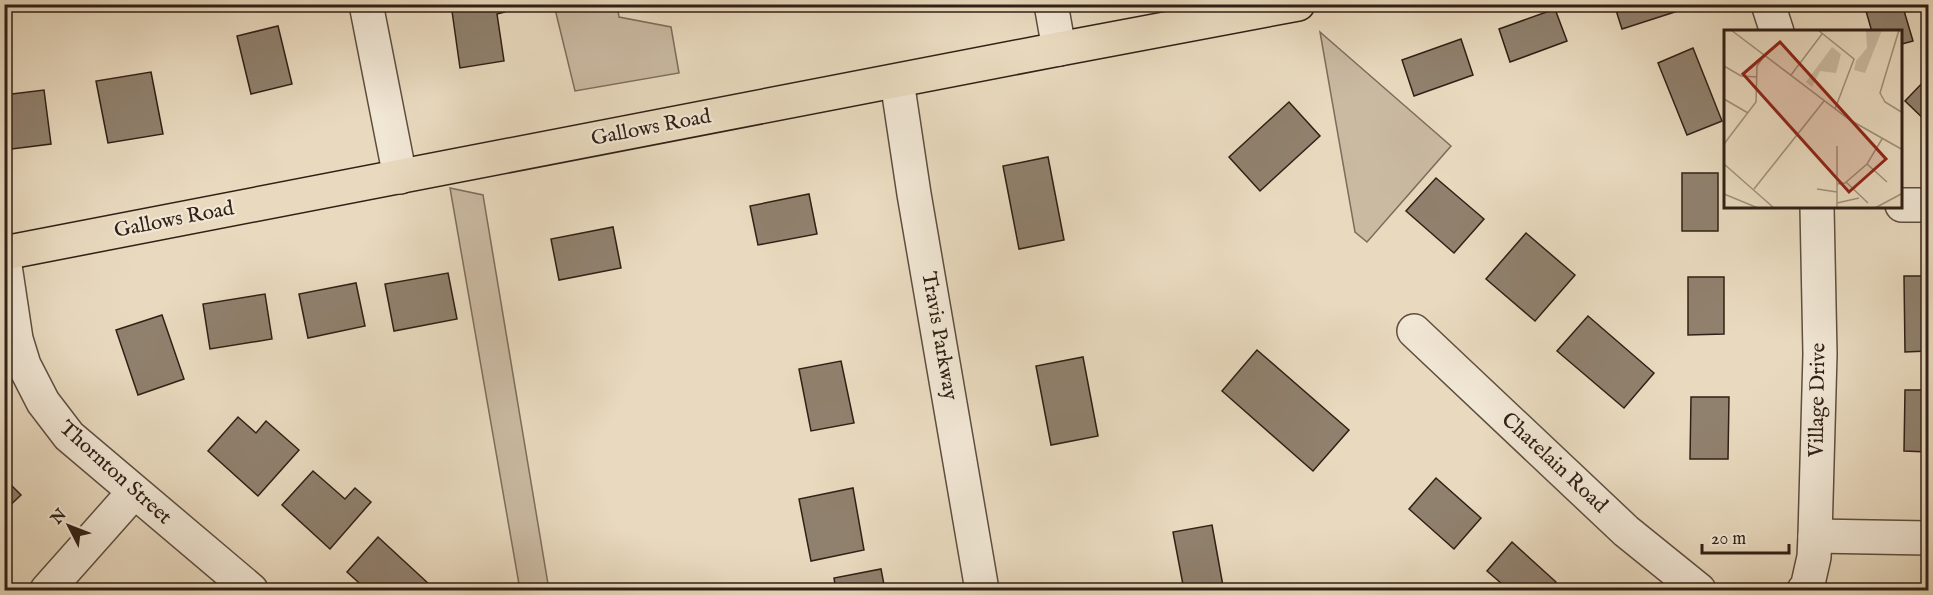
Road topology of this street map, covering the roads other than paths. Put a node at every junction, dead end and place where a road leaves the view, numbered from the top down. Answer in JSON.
{"nodes":[{"id":1,"x":366,"y":4,"type":"edge"},
{"id":2,"x":1051,"y":4,"type":"edge"},
{"id":3,"x":1298,"y":4,"type":"edge"},
{"id":4,"x":1768,"y":4,"type":"edge"},
{"id":5,"x":1776,"y":30,"type":"edge"},
{"id":6,"x":1059,"y":49,"type":"junction"},
{"id":7,"x":897,"y":81,"type":"junction"},
{"id":8,"x":400,"y":177,"type":"junction"},
{"id":9,"x":1903,"y":205,"type":"edge"},
{"id":10,"x":1929,"y":205,"type":"edge"},
{"id":11,"x":1817,"y":208,"type":"edge"},
{"id":12,"x":4,"y":253,"type":"edge"},
{"id":13,"x":4,"y":259,"type":"edge"},
{"id":14,"x":1414,"y":331,"type":"dead end"},
{"id":15,"x":134,"y":492,"type":"junction"},
{"id":16,"x":1815,"y":536,"type":"junction"},
{"id":17,"x":1929,"y":538,"type":"edge"},
{"id":18,"x":47,"y":591,"type":"edge"},
{"id":19,"x":251,"y":591,"type":"edge"},
{"id":20,"x":982,"y":591,"type":"edge"},
{"id":21,"x":1699,"y":591,"type":"edge"},
{"id":22,"x":1804,"y":591,"type":"edge"}],
"edges":[{"from":1,"to":8,"type":"street"},
{"from":2,"to":6,"type":"street"},
{"from":3,"to":6,"type":"main road","name":"Gallows Road"},
{"from":4,"to":5,"type":"street"},
{"from":6,"to":7,"type":"main road","name":"Gallows Road"},
{"from":7,"to":8,"type":"main road","name":"Gallows Road"},
{"from":7,"to":20,"type":"street","name":"Travis Parkway"},
{"from":8,"to":12,"type":"main road","name":"Gallows Road"},
{"from":9,"to":10,"type":"street"},
{"from":11,"to":16,"type":"street","name":"Village Drive"},
{"from":13,"to":15,"type":"street","name":"Thornton Street"},
{"from":14,"to":21,"type":"street","name":"Chatelain Road"},
{"from":15,"to":18,"type":"street"},
{"from":15,"to":19,"type":"street","name":"Thornton Street"},
{"from":16,"to":17,"type":"street"},
{"from":16,"to":22,"type":"street","name":"Village Drive"}]}
